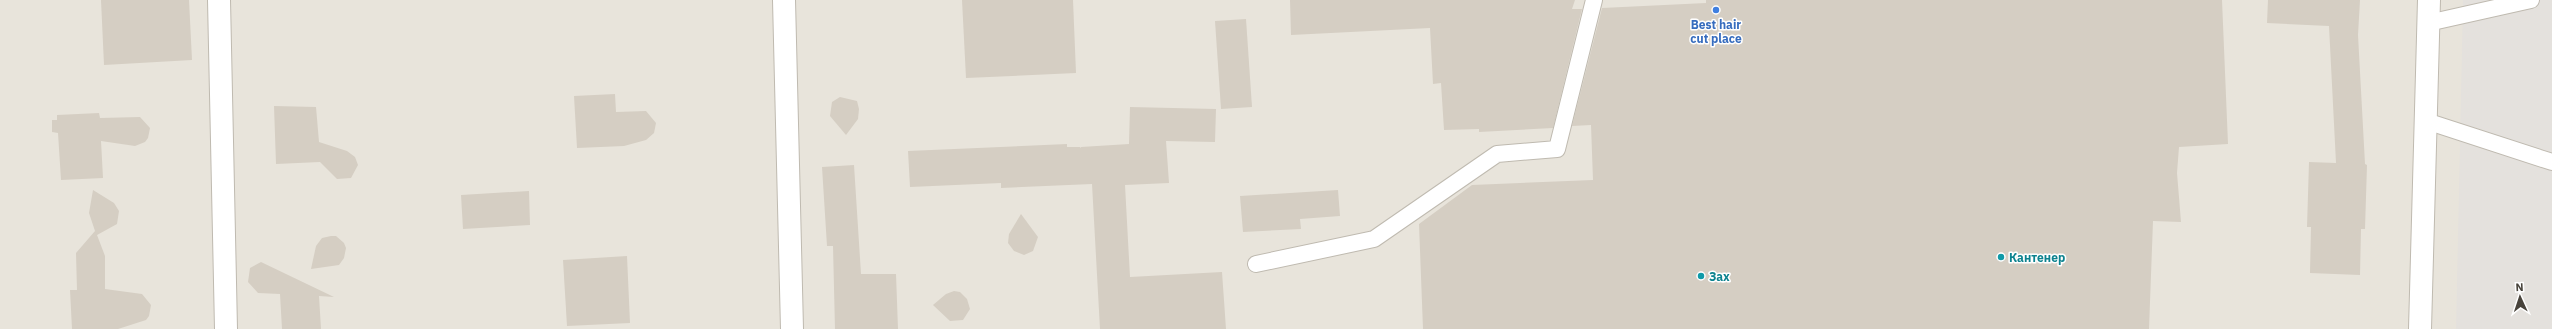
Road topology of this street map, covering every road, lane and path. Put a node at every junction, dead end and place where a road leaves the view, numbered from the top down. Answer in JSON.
{"nodes":[{"id":1,"x":219,"y":0,"type":"edge"},
{"id":2,"x":784,"y":0,"type":"edge"},
{"id":3,"x":1594,"y":0,"type":"edge"},
{"id":4,"x":2429,"y":0,"type":"edge"},
{"id":5,"x":2531,"y":0,"type":"edge"},
{"id":6,"x":2428,"y":23,"type":"junction"},
{"id":7,"x":2426,"y":121,"type":"junction"},
{"id":8,"x":2552,"y":162,"type":"edge"},
{"id":9,"x":1256,"y":264,"type":"dead end"},
{"id":10,"x":226,"y":329,"type":"edge"},
{"id":11,"x":792,"y":329,"type":"edge"},
{"id":12,"x":2420,"y":329,"type":"edge"}],
"edges":[{"from":1,"to":10,"type":"street"},
{"from":2,"to":11,"type":"street"},
{"from":3,"to":9,"type":"lane"},
{"from":4,"to":6,"type":"street"},
{"from":5,"to":6,"type":"lane"},
{"from":6,"to":7,"type":"street"},
{"from":7,"to":8,"type":"lane"},
{"from":7,"to":12,"type":"street"}]}
